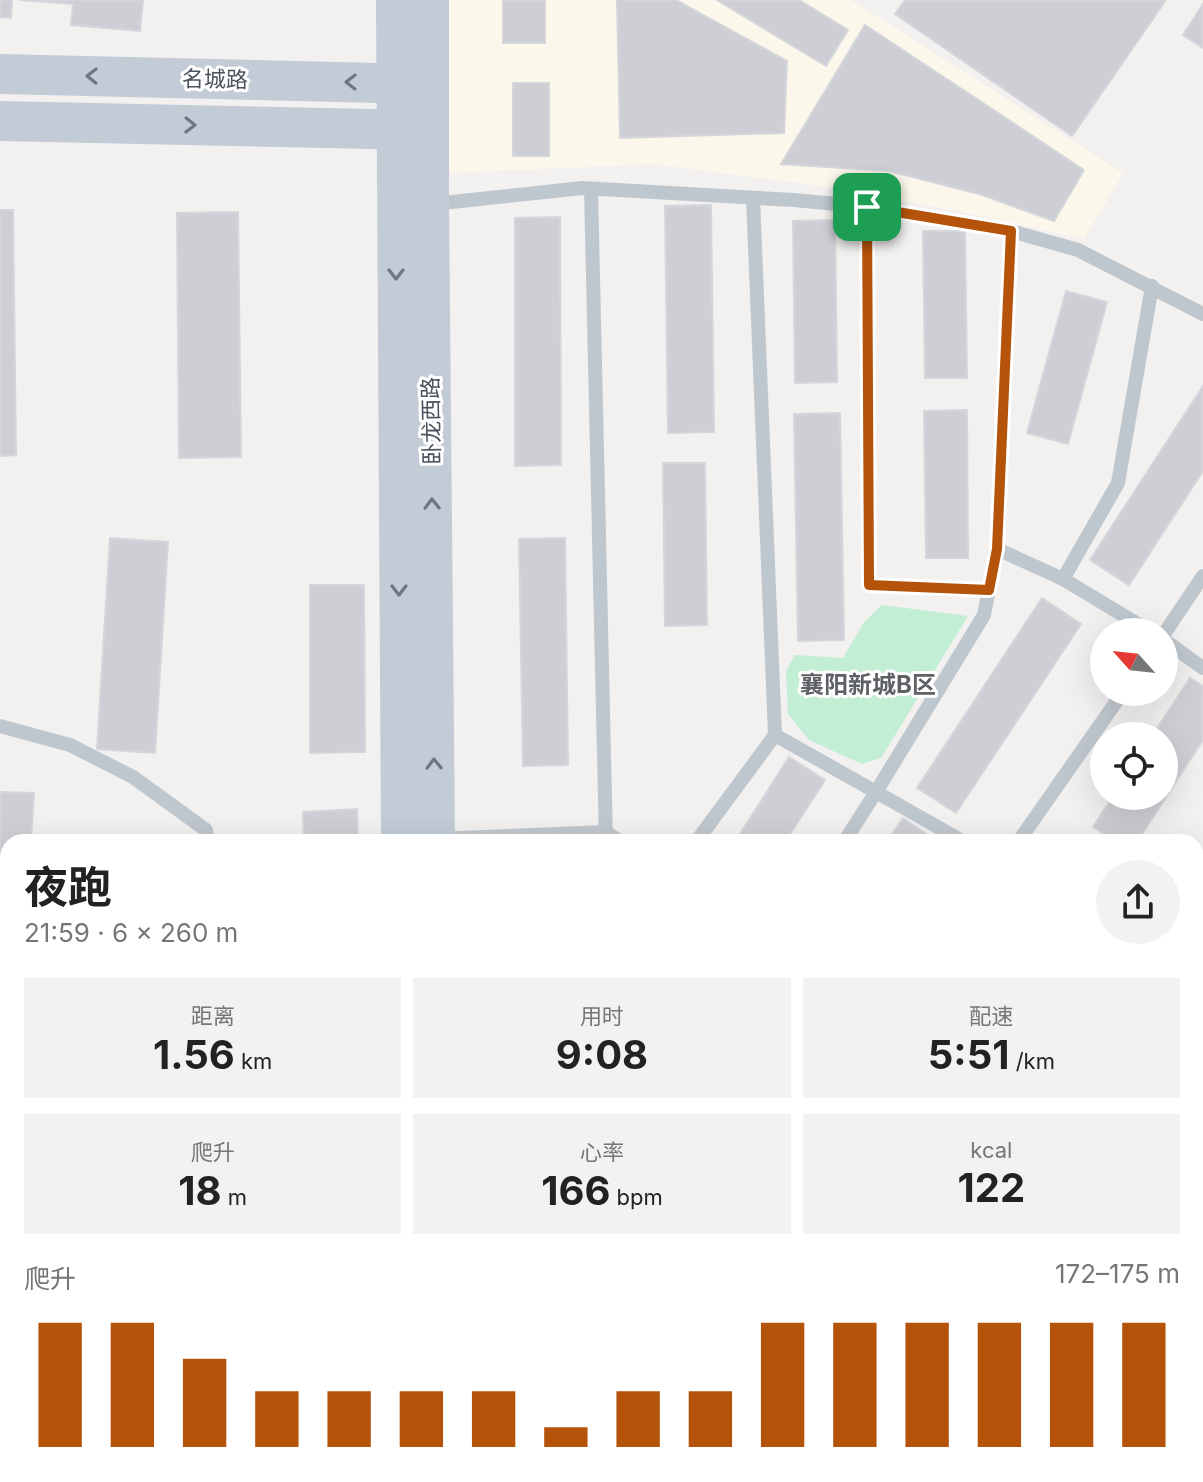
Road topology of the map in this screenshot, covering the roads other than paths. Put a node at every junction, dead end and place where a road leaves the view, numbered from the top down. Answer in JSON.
{"nodes":[{"id":1,"x":396,"y":0,"type":"edge"},
{"id":2,"x":429,"y":0,"type":"edge"},
{"id":3,"x":0,"y":74,"type":"edge"},
{"id":4,"x":413,"y":84,"type":"junction"},
{"id":5,"x":0,"y":121,"type":"edge"},
{"id":6,"x":412,"y":130,"type":"junction"},
{"id":7,"x":591,"y":189,"type":"junction"},
{"id":8,"x":753,"y":198,"type":"junction"},
{"id":9,"x":412,"y":206,"type":"junction"},
{"id":10,"x":867,"y":207,"type":"junction"},
{"id":11,"x":1011,"y":231,"type":"junction"},
{"id":12,"x":1152,"y":286,"type":"junction"},
{"id":13,"x":1203,"y":314,"type":"edge"},
{"id":14,"x":997,"y":549,"type":"junction"},
{"id":15,"x":1203,"y":576,"type":"edge"},
{"id":16,"x":1063,"y":579,"type":"junction"},
{"id":17,"x":989,"y":590,"type":"junction"},
{"id":18,"x":1128,"y":618,"type":"edge"},
{"id":19,"x":1176,"y":618,"type":"edge"},
{"id":20,"x":1178,"y":648,"type":"edge"},
{"id":21,"x":1203,"y":668,"type":"edge"},
{"id":22,"x":1113,"y":706,"type":"edge"},
{"id":23,"x":0,"y":726,"type":"edge"},
{"id":24,"x":775,"y":735,"type":"junction"},
{"id":25,"x":876,"y":792,"type":"junction"},
{"id":26,"x":207,"y":834,"type":"edge"},
{"id":27,"x":418,"y":834,"type":"edge"},
{"id":28,"x":606,"y":834,"type":"edge"},
{"id":29,"x":702,"y":834,"type":"edge"},
{"id":30,"x":849,"y":834,"type":"edge"},
{"id":31,"x":950,"y":834,"type":"edge"},
{"id":32,"x":1024,"y":834,"type":"edge"}],
"edges":[{"from":1,"to":4,"type":"main road","name":"卧龙西路"},
{"from":2,"to":4,"type":"main road","name":"卧龙西路"},
{"from":4,"to":3,"type":"main road","name":"名城路","one_way":true},
{"from":4,"to":6,"type":"main road","name":"卧龙西路"},
{"from":5,"to":6,"type":"main road","one_way":true},
{"from":6,"to":9,"type":"main road","name":"卧龙西路"},
{"from":7,"to":8,"type":"lane"},
{"from":7,"to":9,"type":"lane"},
{"from":7,"to":28,"type":"lane"},
{"from":8,"to":10,"type":"lane"},
{"from":8,"to":24,"type":"lane"},
{"from":9,"to":27,"type":"main road","name":"卧龙西路"},
{"from":10,"to":11,"type":"lane"},
{"from":10,"to":17,"type":"lane"},
{"from":11,"to":12,"type":"lane"},
{"from":11,"to":14,"type":"lane"},
{"from":12,"to":13,"type":"lane"},
{"from":12,"to":16,"type":"lane"},
{"from":14,"to":16,"type":"lane"},
{"from":14,"to":17,"type":"lane"},
{"from":15,"to":19,"type":"lane"},
{"from":16,"to":18,"type":"lane"},
{"from":17,"to":25,"type":"lane"},
{"from":20,"to":21,"type":"lane"},
{"from":22,"to":32,"type":"lane"},
{"from":23,"to":26,"type":"lane"},
{"from":24,"to":25,"type":"lane"},
{"from":24,"to":29,"type":"lane"},
{"from":25,"to":30,"type":"lane"},
{"from":25,"to":31,"type":"lane"}]}
